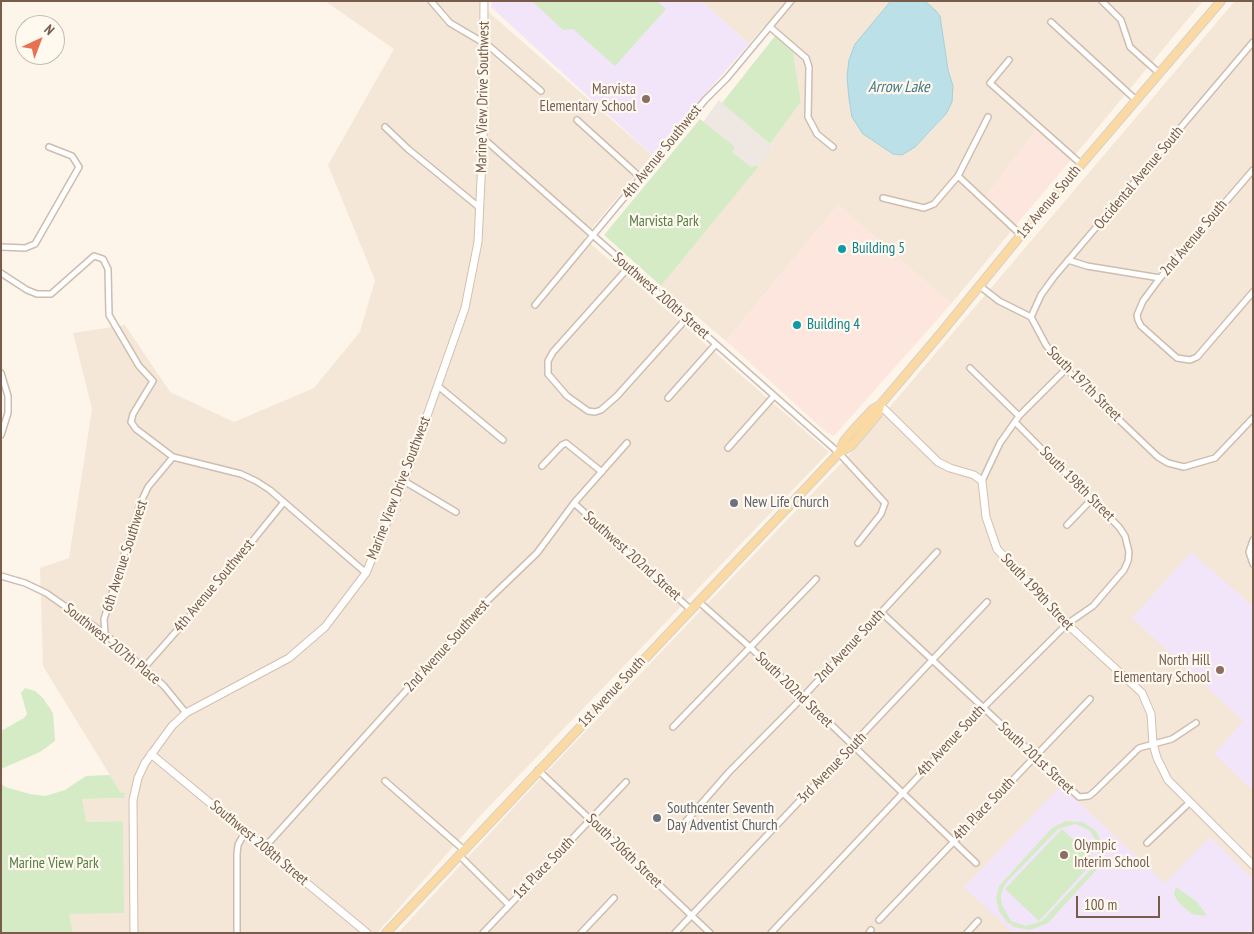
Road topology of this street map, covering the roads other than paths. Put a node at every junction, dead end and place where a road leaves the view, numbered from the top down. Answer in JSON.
{"nodes":[{"id":1,"x":432,"y":1,"type":"edge"},
{"id":2,"x":484,"y":1,"type":"edge"},
{"id":3,"x":791,"y":1,"type":"edge"},
{"id":4,"x":1102,"y":1,"type":"edge"},
{"id":5,"x":1221,"y":1,"type":"edge"},
{"id":6,"x":1051,"y":22,"type":"dead end"},
{"id":7,"x":770,"y":27,"type":"junction"},
{"id":8,"x":482,"y":42,"type":"junction"},
{"id":9,"x":1253,"y":42,"type":"edge"},
{"id":10,"x":1009,"y":60,"type":"dead end"},
{"id":11,"x":1159,"y":74,"type":"junction"},
{"id":12,"x":542,"y":90,"type":"dead end"},
{"id":13,"x":1136,"y":100,"type":"junction"},
{"id":14,"x":988,"y":117,"type":"dead end"},
{"id":15,"x":577,"y":120,"type":"dead end"},
{"id":16,"x":385,"y":127,"type":"dead end"},
{"id":17,"x":483,"y":138,"type":"junction"},
{"id":18,"x":48,"y":147,"type":"dead end"},
{"id":19,"x":833,"y":147,"type":"dead end"},
{"id":20,"x":1081,"y":164,"type":"junction"},
{"id":21,"x":1253,"y":170,"type":"edge"},
{"id":22,"x":958,"y":176,"type":"junction"},
{"id":23,"x":641,"y":178,"type":"junction"},
{"id":24,"x":883,"y":198,"type":"dead end"},
{"id":25,"x":481,"y":208,"type":"junction"},
{"id":26,"x":1021,"y":235,"type":"junction"},
{"id":27,"x":593,"y":236,"type":"junction"},
{"id":28,"x":1,"y":247,"type":"edge"},
{"id":29,"x":1068,"y":260,"type":"junction"},
{"id":30,"x":628,"y":268,"type":"junction"},
{"id":31,"x":1,"y":273,"type":"edge"},
{"id":32,"x":1160,"y":278,"type":"junction"},
{"id":33,"x":981,"y":287,"type":"junction"},
{"id":34,"x":1253,"y":292,"type":"edge"},
{"id":35,"x":535,"y":305,"type":"dead end"},
{"id":36,"x":1030,"y":317,"type":"junction"},
{"id":37,"x":686,"y":319,"type":"junction"},
{"id":38,"x":716,"y":344,"type":"junction"},
{"id":39,"x":970,"y":368,"type":"dead end"},
{"id":40,"x":1066,"y":369,"type":"junction"},
{"id":41,"x":1,"y":373,"type":"edge"},
{"id":42,"x":438,"y":386,"type":"junction"},
{"id":43,"x":774,"y":396,"type":"junction"},
{"id":44,"x":668,"y":398,"type":"dead end"},
{"id":45,"x":880,"y":405,"type":"junction"},
{"id":46,"x":1019,"y":416,"type":"junction"},
{"id":47,"x":1253,"y":418,"type":"edge"},
{"id":48,"x":1015,"y":422,"type":"junction"},
{"id":49,"x":1,"y":435,"type":"edge"},
{"id":50,"x":503,"y":440,"type":"dead end"},
{"id":51,"x":627,"y":443,"type":"dead end"},
{"id":52,"x":728,"y":448,"type":"dead end"},
{"id":53,"x":839,"y":453,"type":"junction"},
{"id":54,"x":173,"y":458,"type":"junction"},
{"id":55,"x":542,"y":466,"type":"dead end"},
{"id":56,"x":602,"y":472,"type":"junction"},
{"id":57,"x":404,"y":481,"type":"junction"},
{"id":58,"x":982,"y":482,"type":"junction"},
{"id":59,"x":1093,"y":498,"type":"junction"},
{"id":60,"x":284,"y":502,"type":"junction"},
{"id":61,"x":574,"y":503,"type":"junction"},
{"id":62,"x":456,"y":512,"type":"dead end"},
{"id":63,"x":1067,"y":525,"type":"dead end"},
{"id":64,"x":1253,"y":540,"type":"edge"},
{"id":65,"x":858,"y":543,"type":"dead end"},
{"id":66,"x":937,"y":552,"type":"dead end"},
{"id":67,"x":1129,"y":552,"type":"joint"},
{"id":68,"x":1253,"y":564,"type":"edge"},
{"id":69,"x":366,"y":573,"type":"junction"},
{"id":70,"x":1,"y":576,"type":"edge"},
{"id":71,"x":816,"y":579,"type":"dead end"},
{"id":72,"x":698,"y":602,"type":"junction"},
{"id":73,"x":987,"y":602,"type":"dead end"},
{"id":74,"x":690,"y":609,"type":"junction"},
{"id":75,"x":882,"y":612,"type":"junction"},
{"id":76,"x":1067,"y":624,"type":"junction"},
{"id":77,"x":105,"y":634,"type":"junction"},
{"id":78,"x":750,"y":648,"type":"junction"},
{"id":79,"x":933,"y":661,"type":"junction"},
{"id":80,"x":144,"y":668,"type":"junction"},
{"id":81,"x":802,"y":698,"type":"junction"},
{"id":82,"x":1090,"y":699,"type":"dead end"},
{"id":83,"x":983,"y":708,"type":"junction"},
{"id":84,"x":186,"y":712,"type":"junction"},
{"id":85,"x":1196,"y":724,"type":"dead end"},
{"id":86,"x":673,"y":727,"type":"dead end"},
{"id":87,"x":1153,"y":744,"type":"junction"},
{"id":88,"x":853,"y":746,"type":"junction"},
{"id":89,"x":151,"y":754,"type":"junction"},
{"id":90,"x":1035,"y":756,"type":"junction"},
{"id":91,"x":538,"y":770,"type":"junction"},
{"id":92,"x":385,"y":781,"type":"dead end"},
{"id":93,"x":626,"y":782,"type":"dead end"},
{"id":94,"x":903,"y":793,"type":"junction"},
{"id":95,"x":1189,"y":803,"type":"junction"},
{"id":96,"x":590,"y":819,"type":"junction"},
{"id":97,"x":681,"y":827,"type":"dead end"},
{"id":98,"x":245,"y":832,"type":"junction"},
{"id":99,"x":954,"y":841,"type":"junction"},
{"id":100,"x":1147,"y":844,"type":"dead end"},
{"id":101,"x":265,"y":848,"type":"junction"},
{"id":102,"x":461,"y":853,"type":"junction"},
{"id":103,"x":976,"y":863,"type":"dead end"},
{"id":104,"x":1253,"y":865,"type":"edge"},
{"id":105,"x":614,"y":898,"type":"dead end"},
{"id":106,"x":509,"y":905,"type":"junction"},
{"id":107,"x":691,"y":915,"type":"junction"},
{"id":108,"x":879,"y":920,"type":"dead end"},
{"id":109,"x":978,"y":921,"type":"dead end"},
{"id":110,"x":134,"y":933,"type":"edge"},
{"id":111,"x":237,"y":933,"type":"edge"},
{"id":112,"x":367,"y":933,"type":"edge"},
{"id":113,"x":386,"y":933,"type":"edge"},
{"id":114,"x":483,"y":933,"type":"edge"},
{"id":115,"x":581,"y":933,"type":"edge"},
{"id":116,"x":675,"y":933,"type":"edge"},
{"id":117,"x":710,"y":933,"type":"edge"},
{"id":118,"x":771,"y":933,"type":"edge"},
{"id":119,"x":967,"y":933,"type":"edge"}],
"edges":[{"from":1,"to":8,"type":"street"},
{"from":2,"to":8,"type":"street","name":"Marine View Drive Southwest"},
{"from":3,"to":7,"type":"street","name":"4th Avenue Southwest"},
{"from":4,"to":11,"type":"street"},
{"from":5,"to":11,"type":"main road","name":"1st Avenue South"},
{"from":6,"to":13,"type":"street"},
{"from":7,"to":19,"type":"street"},
{"from":7,"to":23,"type":"street","name":"4th Avenue Southwest"},
{"from":8,"to":12,"type":"street"},
{"from":8,"to":17,"type":"street","name":"Marine View Drive Southwest"},
{"from":9,"to":29,"type":"street","name":"Occidental Avenue South"},
{"from":10,"to":20,"type":"street"},
{"from":11,"to":13,"type":"main road","name":"1st Avenue South"},
{"from":13,"to":20,"type":"main road","name":"1st Avenue South"},
{"from":14,"to":22,"type":"street"},
{"from":15,"to":23,"type":"street"},
{"from":16,"to":25,"type":"street"},
{"from":17,"to":25,"type":"street","name":"Marine View Drive Southwest"},
{"from":17,"to":27,"type":"street","name":"Southwest 200th Street"},
{"from":18,"to":28,"type":"street"},
{"from":20,"to":26,"type":"main road","name":"1st Avenue South"},
{"from":21,"to":32,"type":"street","name":"2nd Avenue South"},
{"from":22,"to":24,"type":"street"},
{"from":22,"to":26,"type":"street"},
{"from":23,"to":27,"type":"street","name":"4th Avenue Southwest"},
{"from":25,"to":42,"type":"street","name":"Marine View Drive Southwest"},
{"from":26,"to":33,"type":"main road","name":"1st Avenue South"},
{"from":27,"to":30,"type":"street","name":"Southwest 200th Street"},
{"from":27,"to":35,"type":"street","name":"4th Avenue Southwest"},
{"from":29,"to":32,"type":"street"},
{"from":29,"to":36,"type":"street","name":"Occidental Avenue South"},
{"from":30,"to":37,"type":"street","name":"Southwest 200th Street"},
{"from":30,"to":37,"type":"street"},
{"from":31,"to":54,"type":"street"},
{"from":32,"to":34,"type":"street","name":"2nd Avenue South"},
{"from":33,"to":36,"type":"street"},
{"from":33,"to":45,"type":"main road","name":"1st Avenue South"},
{"from":36,"to":40,"type":"street","name":"South 197th Street"},
{"from":37,"to":38,"type":"street","name":"Southwest 200th Street"},
{"from":38,"to":43,"type":"street","name":"Southwest 200th Street"},
{"from":38,"to":44,"type":"street"},
{"from":39,"to":46,"type":"street"},
{"from":40,"to":46,"type":"street"},
{"from":40,"to":47,"type":"street","name":"South 197th Street"},
{"from":41,"to":49,"type":"street"},
{"from":42,"to":50,"type":"street"},
{"from":42,"to":57,"type":"street","name":"Marine View Drive Southwest"},
{"from":43,"to":52,"type":"street"},
{"from":43,"to":53,"type":"street","name":"Southwest 200th Street"},
{"from":45,"to":53,"type":"main road","name":"1st Avenue South"},
{"from":45,"to":58,"type":"street"},
{"from":46,"to":48,"type":"street"},
{"from":48,"to":58,"type":"street"},
{"from":48,"to":59,"type":"street","name":"South 198th Street"},
{"from":51,"to":56,"type":"street","name":"2nd Avenue Southwest"},
{"from":53,"to":65,"type":"street","name":"Southwest 200th Street"},
{"from":53,"to":72,"type":"main road","name":"1st Avenue South"},
{"from":54,"to":60,"type":"street"},
{"from":54,"to":77,"type":"street","name":"6th Avenue Southwest"},
{"from":55,"to":56,"type":"street"},
{"from":56,"to":61,"type":"street","name":"2nd Avenue Southwest"},
{"from":57,"to":62,"type":"street"},
{"from":57,"to":69,"type":"street","name":"Marine View Drive Southwest"},
{"from":58,"to":76,"type":"street","name":"South 199th Street"},
{"from":59,"to":63,"type":"street"},
{"from":59,"to":67,"type":"street","name":"South 198th Street"},
{"from":60,"to":69,"type":"street"},
{"from":60,"to":80,"type":"street","name":"4th Avenue Southwest"},
{"from":61,"to":74,"type":"street","name":"Southwest 202nd Street"},
{"from":61,"to":101,"type":"street","name":"2nd Avenue Southwest"},
{"from":64,"to":68,"type":"street"},
{"from":66,"to":75,"type":"street","name":"2nd Avenue South"},
{"from":67,"to":76,"type":"street","name":"4th Avenue South"},
{"from":69,"to":84,"type":"street","name":"Marine View Drive Southwest"},
{"from":70,"to":77,"type":"street","name":"Southwest 207th Place"},
{"from":71,"to":78,"type":"street"},
{"from":72,"to":74,"type":"main road","name":"1st Avenue South"},
{"from":72,"to":78,"type":"street","name":"South 202nd Street"},
{"from":73,"to":79,"type":"street","name":"3rd Avenue South"},
{"from":74,"to":91,"type":"main road","name":"1st Avenue South"},
{"from":75,"to":79,"type":"street","name":"South 201st Street"},
{"from":75,"to":81,"type":"street","name":"2nd Avenue South"},
{"from":76,"to":83,"type":"street","name":"4th Avenue South"},
{"from":76,"to":87,"type":"street","name":"South 199th Street"},
{"from":77,"to":80,"type":"street","name":"Southwest 207th Place"},
{"from":78,"to":81,"type":"street","name":"South 202nd Street"},
{"from":78,"to":86,"type":"street"},
{"from":79,"to":83,"type":"street","name":"South 201st Street"},
{"from":79,"to":88,"type":"street","name":"3rd Avenue South"},
{"from":80,"to":84,"type":"street","name":"Southwest 207th Place"},
{"from":81,"to":88,"type":"street","name":"South 202nd Street"},
{"from":81,"to":97,"type":"street","name":"2nd Avenue South"},
{"from":82,"to":90,"type":"street","name":"4th Place South"},
{"from":83,"to":90,"type":"street","name":"South 201st Street"},
{"from":83,"to":94,"type":"street","name":"4th Avenue South"},
{"from":84,"to":89,"type":"street","name":"Marine View Drive Southwest"},
{"from":85,"to":87,"type":"street"},
{"from":87,"to":90,"type":"street","name":"South 201st Street"},
{"from":87,"to":95,"type":"street","name":"South 199th Street"},
{"from":88,"to":94,"type":"street","name":"South 202nd Street"},
{"from":88,"to":107,"type":"street","name":"3rd Avenue South"},
{"from":89,"to":98,"type":"street","name":"Southwest 208th Street"},
{"from":89,"to":110,"type":"street","name":"Marine View Drive Southwest"},
{"from":90,"to":99,"type":"street","name":"4th Place South"},
{"from":91,"to":96,"type":"street","name":"South 206th Street"},
{"from":91,"to":102,"type":"main road","name":"1st Avenue South"},
{"from":92,"to":102,"type":"street"},
{"from":93,"to":96,"type":"street","name":"1st Place South"},
{"from":94,"to":99,"type":"street","name":"South 202nd Street"},
{"from":94,"to":118,"type":"street","name":"4th Avenue South"},
{"from":95,"to":100,"type":"street"},
{"from":95,"to":104,"type":"street","name":"South 199th Street"},
{"from":96,"to":106,"type":"street","name":"1st Place South"},
{"from":96,"to":107,"type":"street","name":"South 206th Street"},
{"from":98,"to":101,"type":"street","name":"Southwest 208th Street"},
{"from":98,"to":111,"type":"street"},
{"from":99,"to":103,"type":"street","name":"South 202nd Street"},
{"from":99,"to":108,"type":"street","name":"4th Place South"},
{"from":101,"to":112,"type":"street","name":"Southwest 208th Street"},
{"from":102,"to":106,"type":"street"},
{"from":102,"to":113,"type":"main road","name":"1st Avenue South"},
{"from":105,"to":115,"type":"street"},
{"from":106,"to":114,"type":"street","name":"1st Place South"},
{"from":107,"to":116,"type":"street","name":"3rd Avenue South"},
{"from":107,"to":117,"type":"street","name":"South 206th Street"},
{"from":109,"to":119,"type":"street"}]}
